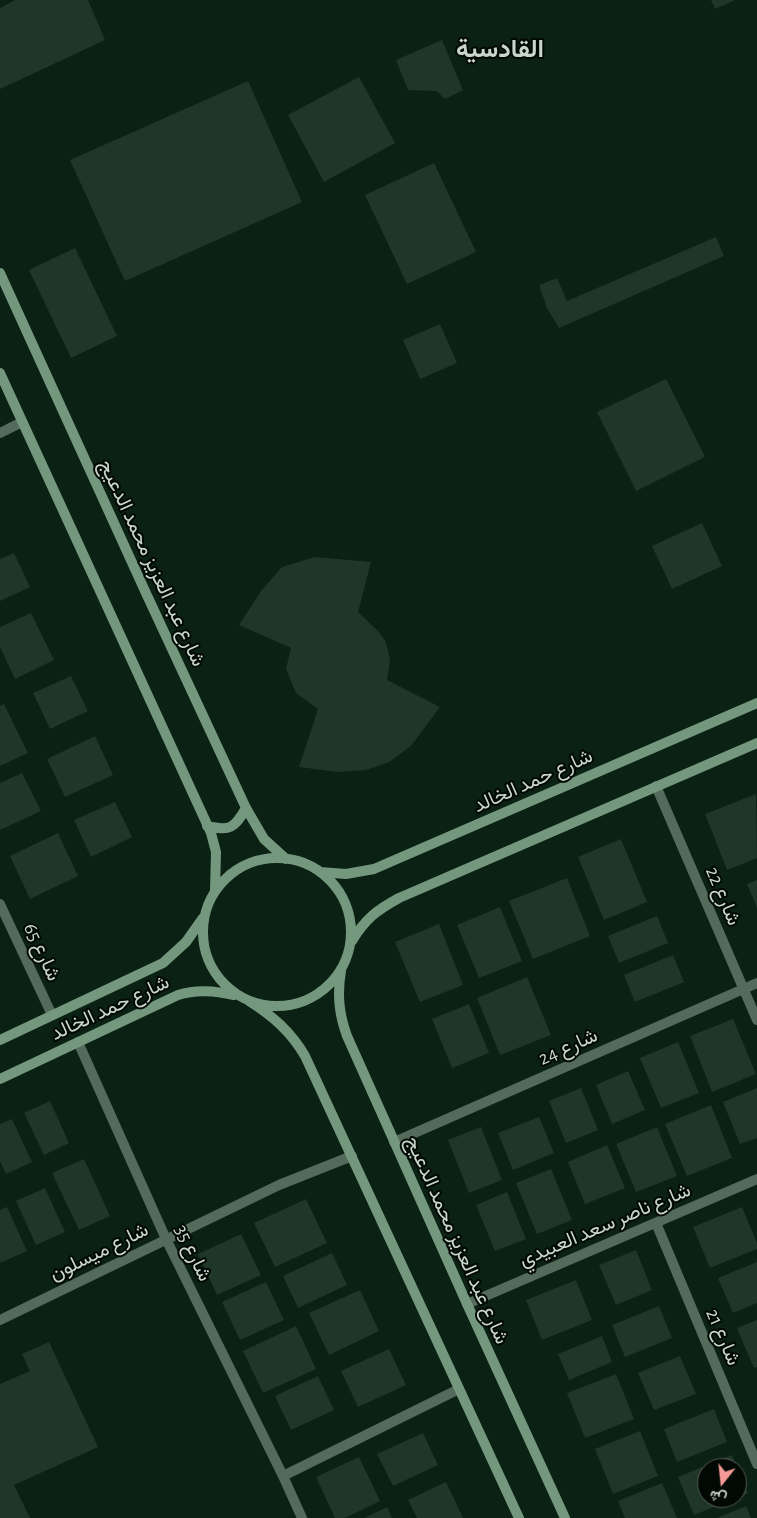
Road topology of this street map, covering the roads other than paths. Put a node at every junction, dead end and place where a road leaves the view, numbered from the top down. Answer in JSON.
{"nodes":[{"id":1,"x":0,"y":273,"type":"edge"},
{"id":2,"x":0,"y":374,"type":"edge"},
{"id":3,"x":22,"y":422,"type":"junction"},
{"id":4,"x":0,"y":433,"type":"edge"},
{"id":5,"x":757,"y":702,"type":"edge"},
{"id":6,"x":757,"y":743,"type":"edge"},
{"id":7,"x":656,"y":786,"type":"junction"},
{"id":8,"x":246,"y":808,"type":"junction"},
{"id":9,"x":207,"y":826,"type":"junction"},
{"id":10,"x":286,"y":859,"type":"junction"},
{"id":11,"x":320,"y":872,"type":"junction"},
{"id":12,"x":215,"y":890,"type":"junction"},
{"id":13,"x":0,"y":904,"type":"edge"},
{"id":14,"x":204,"y":918,"type":"junction"},
{"id":15,"x":351,"y":941,"type":"junction"},
{"id":16,"x":341,"y":971,"type":"junction"},
{"id":17,"x":757,"y":983,"type":"edge"},
{"id":18,"x":743,"y":989,"type":"junction"},
{"id":19,"x":239,"y":996,"type":"junction"},
{"id":20,"x":249,"y":1001,"type":"junction"},
{"id":21,"x":52,"y":1016,"type":"junction"},
{"id":22,"x":757,"y":1020,"type":"edge"},
{"id":23,"x":0,"y":1040,"type":"edge"},
{"id":24,"x":78,"y":1042,"type":"junction"},
{"id":25,"x":0,"y":1079,"type":"edge"},
{"id":26,"x":394,"y":1142,"type":"junction"},
{"id":27,"x":352,"y":1156,"type":"junction"},
{"id":28,"x":757,"y":1179,"type":"edge"},
{"id":29,"x":656,"y":1223,"type":"junction"},
{"id":30,"x":166,"y":1239,"type":"junction"},
{"id":31,"x":467,"y":1304,"type":"junction"},
{"id":32,"x":0,"y":1320,"type":"edge"},
{"id":33,"x":459,"y":1389,"type":"junction"},
{"id":34,"x":757,"y":1464,"type":"edge"},
{"id":35,"x":283,"y":1476,"type":"junction"},
{"id":36,"x":302,"y":1518,"type":"edge"},
{"id":37,"x":519,"y":1518,"type":"edge"},
{"id":38,"x":565,"y":1518,"type":"edge"}],
"edges":[{"from":1,"to":8,"type":"street","name":"شارع عبد العزيز محمد الدعيج"},
{"from":2,"to":3,"type":"street"},
{"from":3,"to":4,"type":"street"},
{"from":3,"to":9,"type":"street"},
{"from":5,"to":11,"type":"street","name":"شارع حمد الخالد"},
{"from":6,"to":7,"type":"street"},
{"from":7,"to":15,"type":"street"},
{"from":7,"to":18,"type":"street","name":"شارع 22"},
{"from":8,"to":9,"type":"street"},
{"from":8,"to":10,"type":"street","name":"شارع عبد العزيز محمد الدعيج"},
{"from":9,"to":12,"type":"street"},
{"from":10,"to":11,"type":"street"},
{"from":10,"to":12,"type":"street"},
{"from":11,"to":15,"type":"street"},
{"from":12,"to":14,"type":"street"},
{"from":13,"to":21,"type":"street","name":"شارع 65"},
{"from":14,"to":19,"type":"street"},
{"from":14,"to":21,"type":"street","name":"شارع حمد الخالد"},
{"from":15,"to":16,"type":"street"},
{"from":16,"to":20,"type":"street"},
{"from":16,"to":26,"type":"street","name":"شارع عبد العزيز محمد الدعيج"},
{"from":17,"to":18,"type":"street","name":"شارع 24"},
{"from":18,"to":22,"type":"street","name":"شارع 22"},
{"from":18,"to":26,"type":"street","name":"شارع 24"},
{"from":19,"to":20,"type":"street"},
{"from":19,"to":24,"type":"street","name":"شارع حمد الخالد"},
{"from":20,"to":27,"type":"street"},
{"from":21,"to":23,"type":"street","name":"شارع حمد الخالد"},
{"from":24,"to":25,"type":"street","name":"شارع حمد الخالد"},
{"from":24,"to":30,"type":"street","name":"شارع 35"},
{"from":26,"to":31,"type":"street","name":"شارع عبد العزيز محمد الدعيج"},
{"from":27,"to":30,"type":"street","name":"شارع ميسلون"},
{"from":27,"to":33,"type":"street"},
{"from":28,"to":29,"type":"street","name":"شارع ناصر سعد العبيدي"},
{"from":29,"to":31,"type":"street","name":"شارع ناصر سعد العبيدي"},
{"from":29,"to":34,"type":"street","name":"شارع 21"},
{"from":30,"to":32,"type":"street","name":"شارع ميسلون"},
{"from":30,"to":35,"type":"street","name":"شارع 35"},
{"from":31,"to":38,"type":"street","name":"شارع عبد العزيز محمد الدعيج"},
{"from":33,"to":35,"type":"street"},
{"from":33,"to":37,"type":"street"},
{"from":35,"to":36,"type":"street","name":"شارع 35"}]}
